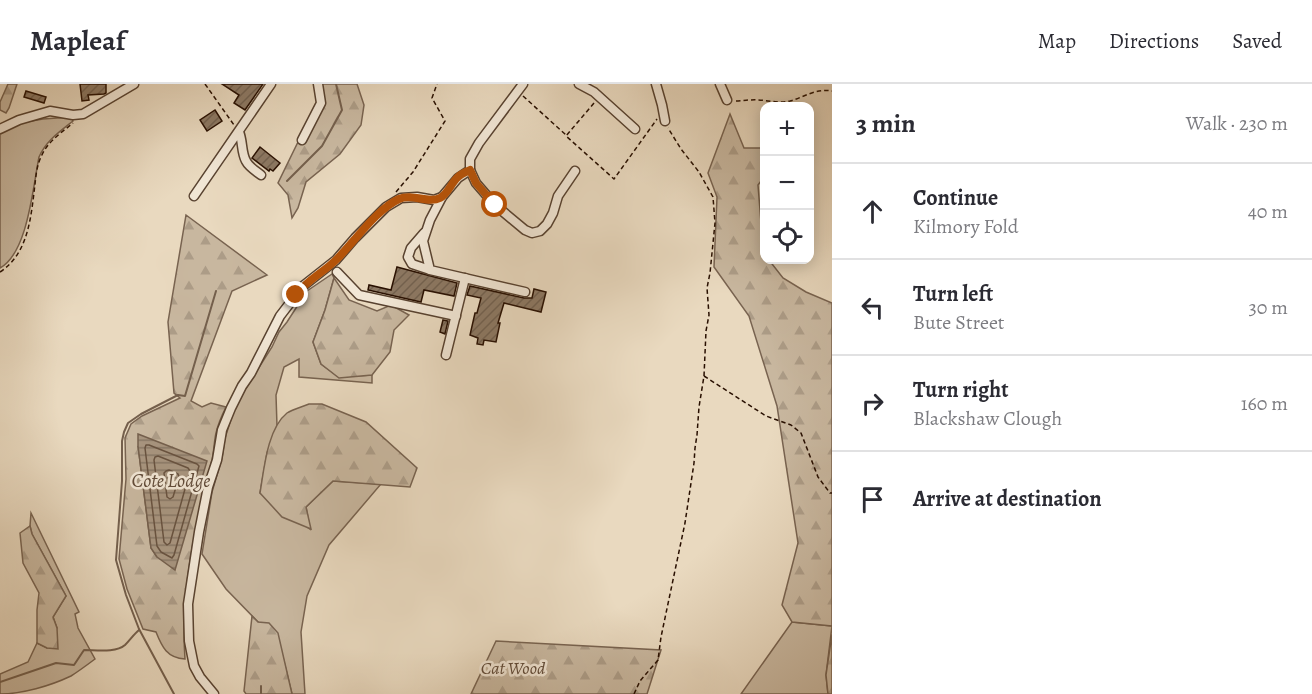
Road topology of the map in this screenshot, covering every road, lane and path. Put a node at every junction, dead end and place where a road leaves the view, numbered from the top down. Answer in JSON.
{"nodes":[{"id":1,"x":134,"y":84,"type":"edge"},
{"id":2,"x":205,"y":84,"type":"edge"},
{"id":3,"x":271,"y":84,"type":"edge"},
{"id":4,"x":318,"y":84,"type":"edge"},
{"id":5,"x":437,"y":84,"type":"edge"},
{"id":6,"x":579,"y":84,"type":"edge"},
{"id":7,"x":656,"y":84,"type":"edge"},
{"id":8,"x":720,"y":84,"type":"edge"},
{"id":9,"x":520,"y":87,"type":"edge"},
{"id":10,"x":832,"y":91,"type":"edge"},
{"id":11,"x":599,"y":97,"type":"junction"},
{"id":12,"x":727,"y":100,"type":"joint"},
{"id":13,"x":663,"y":111,"type":"junction"},
{"id":14,"x":83,"y":114,"type":"junction"},
{"id":15,"x":664,"y":121,"type":"joint"},
{"id":16,"x":0,"y":129,"type":"edge"},
{"id":17,"x":635,"y":129,"type":"dead end"},
{"id":18,"x":239,"y":132,"type":"junction"},
{"id":19,"x":566,"y":135,"type":"junction"},
{"id":20,"x":302,"y":140,"type":"dead end"},
{"id":21,"x":470,"y":170,"type":"junction"},
{"id":22,"x":575,"y":171,"type":"dead end"},
{"id":23,"x":261,"y":175,"type":"dead end"},
{"id":24,"x":194,"y":196,"type":"dead end"},
{"id":25,"x":442,"y":197,"type":"junction"},
{"id":26,"x":386,"y":207,"type":"junction"},
{"id":27,"x":426,"y":232,"type":"junction"},
{"id":28,"x":430,"y":270,"type":"junction"},
{"id":29,"x":0,"y":272,"type":"edge"},
{"id":30,"x":337,"y":272,"type":"dead end"},
{"id":31,"x":465,"y":278,"type":"junction"},
{"id":32,"x":525,"y":291,"type":"dead end"},
{"id":33,"x":456,"y":316,"type":"junction"},
{"id":34,"x":446,"y":355,"type":"dead end"},
{"id":35,"x":704,"y":376,"type":"junction"},
{"id":36,"x":832,"y":493,"type":"edge"},
{"id":37,"x":214,"y":694,"type":"edge"},
{"id":38,"x":634,"y":694,"type":"edge"}],
"edges":[{"from":1,"to":14,"type":"street"},
{"from":2,"to":18,"type":"path"},
{"from":3,"to":18,"type":"street"},
{"from":4,"to":20,"type":"street"},
{"from":5,"to":26,"type":"path"},
{"from":6,"to":11,"type":"street"},
{"from":7,"to":13,"type":"street"},
{"from":8,"to":12,"type":"street"},
{"from":9,"to":19,"type":"path"},
{"from":9,"to":21,"type":"street"},
{"from":10,"to":12,"type":"path"},
{"from":11,"to":17,"type":"street"},
{"from":11,"to":19,"type":"path"},
{"from":13,"to":15,"type":"street"},
{"from":13,"to":19,"type":"path"},
{"from":14,"to":16,"type":"street"},
{"from":14,"to":29,"type":"path"},
{"from":15,"to":35,"type":"path"},
{"from":18,"to":23,"type":"street"},
{"from":18,"to":24,"type":"street"},
{"from":21,"to":22,"type":"street"},
{"from":21,"to":25,"type":"street"},
{"from":25,"to":26,"type":"street"},
{"from":25,"to":27,"type":"street"},
{"from":26,"to":37,"type":"street"},
{"from":27,"to":28,"type":"street"},
{"from":27,"to":28,"type":"street"},
{"from":28,"to":31,"type":"street"},
{"from":30,"to":33,"type":"street"},
{"from":31,"to":32,"type":"street"},
{"from":31,"to":33,"type":"street"},
{"from":33,"to":34,"type":"street"},
{"from":35,"to":36,"type":"path"},
{"from":35,"to":38,"type":"path"}]}
